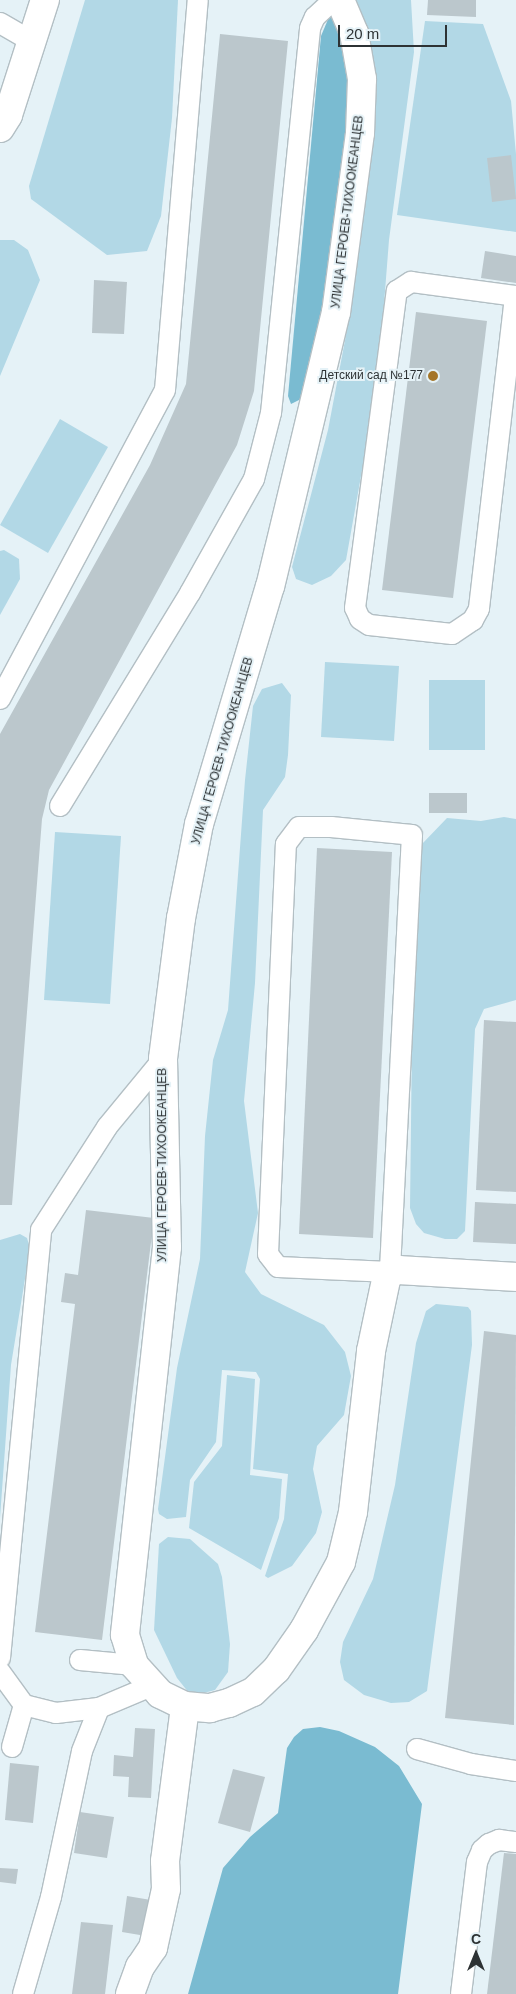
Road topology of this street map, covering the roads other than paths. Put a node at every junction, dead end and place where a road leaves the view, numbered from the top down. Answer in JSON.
{"nodes":[{"id":1,"x":45,"y":0,"type":"edge"},
{"id":2,"x":198,"y":0,"type":"edge"},
{"id":3,"x":333,"y":0,"type":"edge"},
{"id":4,"x":340,"y":0,"type":"edge"},
{"id":5,"x":0,"y":23,"type":"edge"},
{"id":6,"x":30,"y":40,"type":"junction"},
{"id":7,"x":0,"y":128,"type":"edge"},
{"id":8,"x":516,"y":296,"type":"edge"},
{"id":9,"x":0,"y":699,"type":"edge"},
{"id":10,"x":60,"y":806,"type":"dead end"},
{"id":11,"x":162,"y":1059,"type":"junction"},
{"id":12,"x":390,"y":1272,"type":"junction"},
{"id":13,"x":516,"y":1277,"type":"edge"},
{"id":14,"x":0,"y":1658,"type":"edge"},
{"id":15,"x":80,"y":1660,"type":"dead end"},
{"id":16,"x":134,"y":1665,"type":"junction"},
{"id":17,"x":0,"y":1672,"type":"edge"},
{"id":18,"x":151,"y":1686,"type":"junction"},
{"id":19,"x":24,"y":1705,"type":"junction"},
{"id":20,"x":185,"y":1706,"type":"junction"},
{"id":21,"x":99,"y":1708,"type":"junction"},
{"id":22,"x":12,"y":1747,"type":"dead end"},
{"id":23,"x":417,"y":1749,"type":"dead end"},
{"id":24,"x":516,"y":1771,"type":"edge"},
{"id":25,"x":516,"y":1842,"type":"edge"},
{"id":26,"x":23,"y":1994,"type":"edge"},
{"id":27,"x":130,"y":1994,"type":"edge"},
{"id":28,"x":461,"y":1994,"type":"edge"}],
"edges":[{"from":1,"to":6,"type":"street"},
{"from":2,"to":9,"type":"lane"},
{"from":3,"to":10,"type":"lane"},
{"from":4,"to":11,"type":"street","name":"УЛИЦА ГЕРОЕВ-ТИХООКЕАНЦЕВ"},
{"from":5,"to":6,"type":"lane"},
{"from":6,"to":7,"type":"street"},
{"from":8,"to":8,"type":"lane"},
{"from":11,"to":14,"type":"lane"},
{"from":11,"to":16,"type":"street","name":"УЛИЦА ГЕРОЕВ-ТИХООКЕАНЦЕВ"},
{"from":12,"to":12,"type":"lane"},
{"from":12,"to":13,"type":"street"},
{"from":12,"to":20,"type":"street","name":"УЛИЦА ГЕРОЕВ-ТИХООКЕАНЦЕВ"},
{"from":15,"to":16,"type":"lane"},
{"from":16,"to":18,"type":"street","name":"УЛИЦА ГЕРОЕВ-ТИХООКЕАНЦЕВ"},
{"from":17,"to":19,"type":"lane"},
{"from":18,"to":20,"type":"street","name":"УЛИЦА ГЕРОЕВ-ТИХООКЕАНЦЕВ"},
{"from":18,"to":21,"type":"lane"},
{"from":19,"to":21,"type":"lane"},
{"from":19,"to":22,"type":"lane"},
{"from":20,"to":27,"type":"street"},
{"from":21,"to":26,"type":"lane"},
{"from":23,"to":24,"type":"lane"},
{"from":25,"to":28,"type":"lane"}]}
